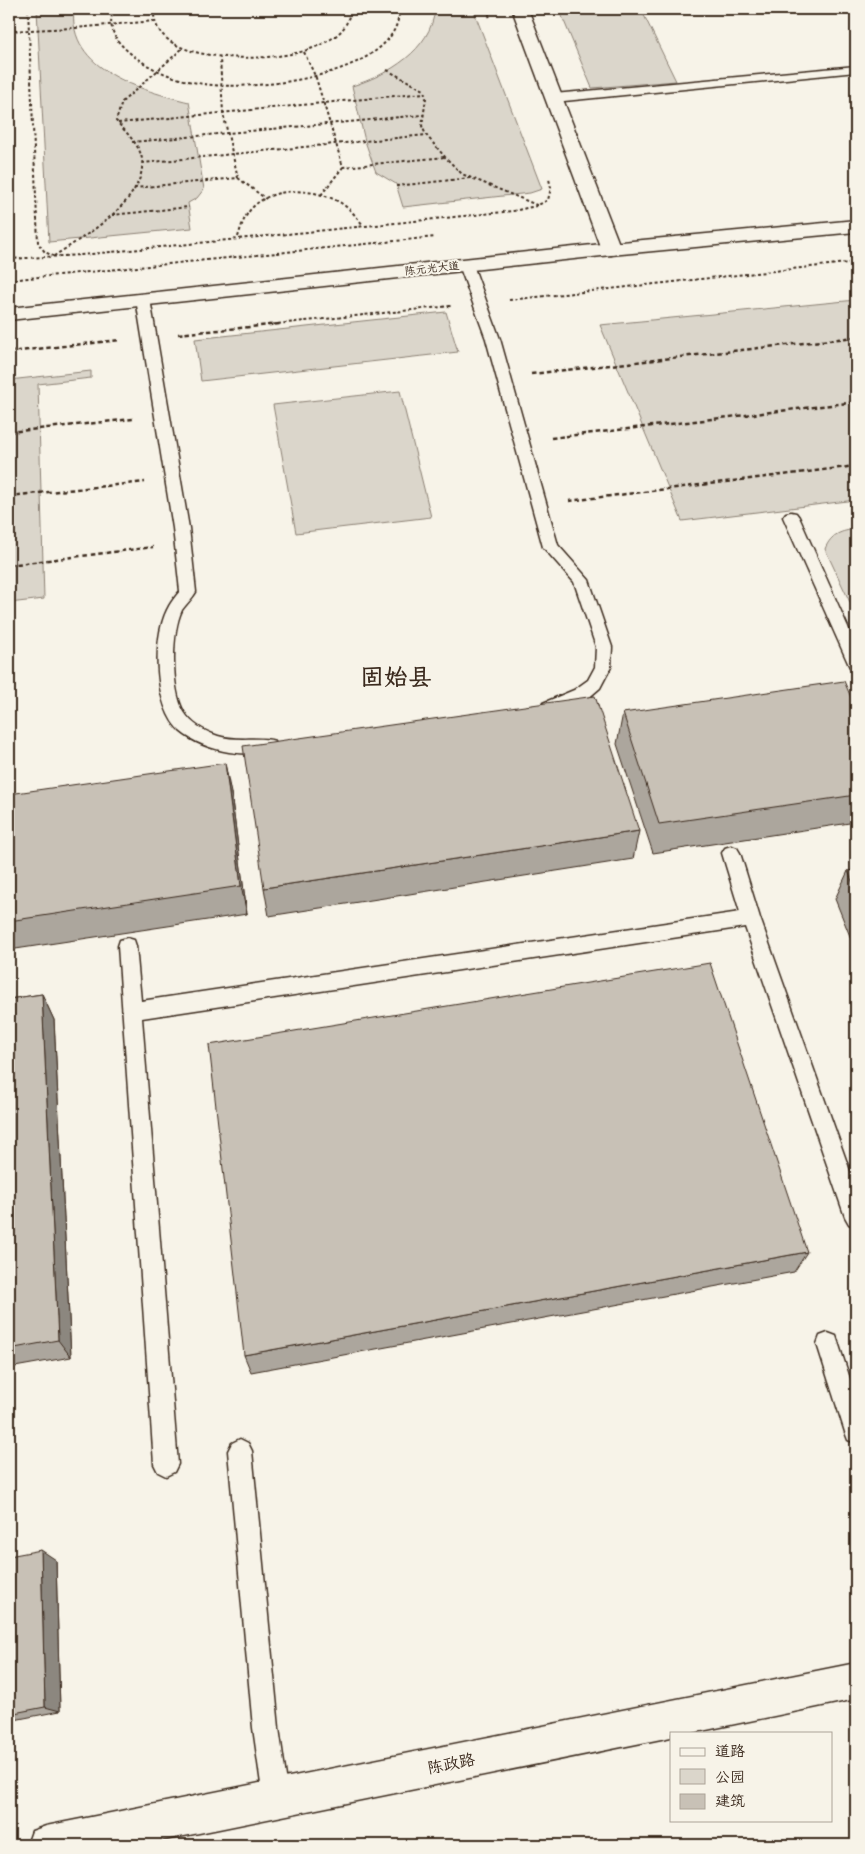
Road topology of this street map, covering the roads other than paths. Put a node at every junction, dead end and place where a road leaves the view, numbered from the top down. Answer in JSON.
{"nodes":[{"id":1,"x":520,"y":9,"type":"edge"},
{"id":2,"x":856,"y":69,"type":"edge"},
{"id":3,"x":554,"y":98,"type":"junction"},
{"id":4,"x":856,"y":226,"type":"edge"},
{"id":5,"x":611,"y":249,"type":"junction"},
{"id":6,"x":466,"y":265,"type":"junction"},
{"id":7,"x":143,"y":299,"type":"junction"},
{"id":8,"x":9,"y":314,"type":"edge"},
{"id":9,"x":791,"y":517,"type":"dead end"},
{"id":10,"x":856,"y":663,"type":"edge"},
{"id":11,"x":537,"y":710,"type":"edge"},
{"id":12,"x":280,"y":745,"type":"edge"},
{"id":13,"x":731,"y":853,"type":"dead end"},
{"id":14,"x":751,"y":918,"type":"junction"},
{"id":15,"x":128,"y":946,"type":"dead end"},
{"id":16,"x":134,"y":1011,"type":"junction"},
{"id":17,"x":856,"y":1217,"type":"edge"},
{"id":18,"x":828,"y":1344,"type":"dead end"},
{"id":19,"x":856,"y":1432,"type":"edge"},
{"id":20,"x":240,"y":1451,"type":"dead end"},
{"id":21,"x":166,"y":1464,"type":"dead end"},
{"id":22,"x":856,"y":1682,"type":"edge"},
{"id":23,"x":276,"y":1798,"type":"junction"},
{"id":24,"x":85,"y":1841,"type":"edge"},
{"id":25,"x":46,"y":1845,"type":"edge"}],
"edges":[{"from":1,"to":3,"type":"street"},
{"from":2,"to":3,"type":"lane"},
{"from":3,"to":5,"type":"street"},
{"from":4,"to":5,"type":"street","name":"陈元光大道"},
{"from":5,"to":6,"type":"street","name":"陈元光大道"},
{"from":6,"to":7,"type":"street","name":"陈元光大道"},
{"from":6,"to":11,"type":"lane"},
{"from":7,"to":8,"type":"street","name":"陈元光大道"},
{"from":7,"to":12,"type":"lane"},
{"from":9,"to":10,"type":"lane"},
{"from":13,"to":14,"type":"lane"},
{"from":14,"to":16,"type":"lane"},
{"from":14,"to":17,"type":"lane"},
{"from":15,"to":16,"type":"lane"},
{"from":16,"to":21,"type":"lane"},
{"from":18,"to":19,"type":"lane"},
{"from":20,"to":23,"type":"lane"},
{"from":22,"to":23,"type":"street","name":"陈政路"},
{"from":23,"to":24,"type":"street","name":"陈政路"},
{"from":24,"to":25,"type":"street","name":"陈政路"}]}
